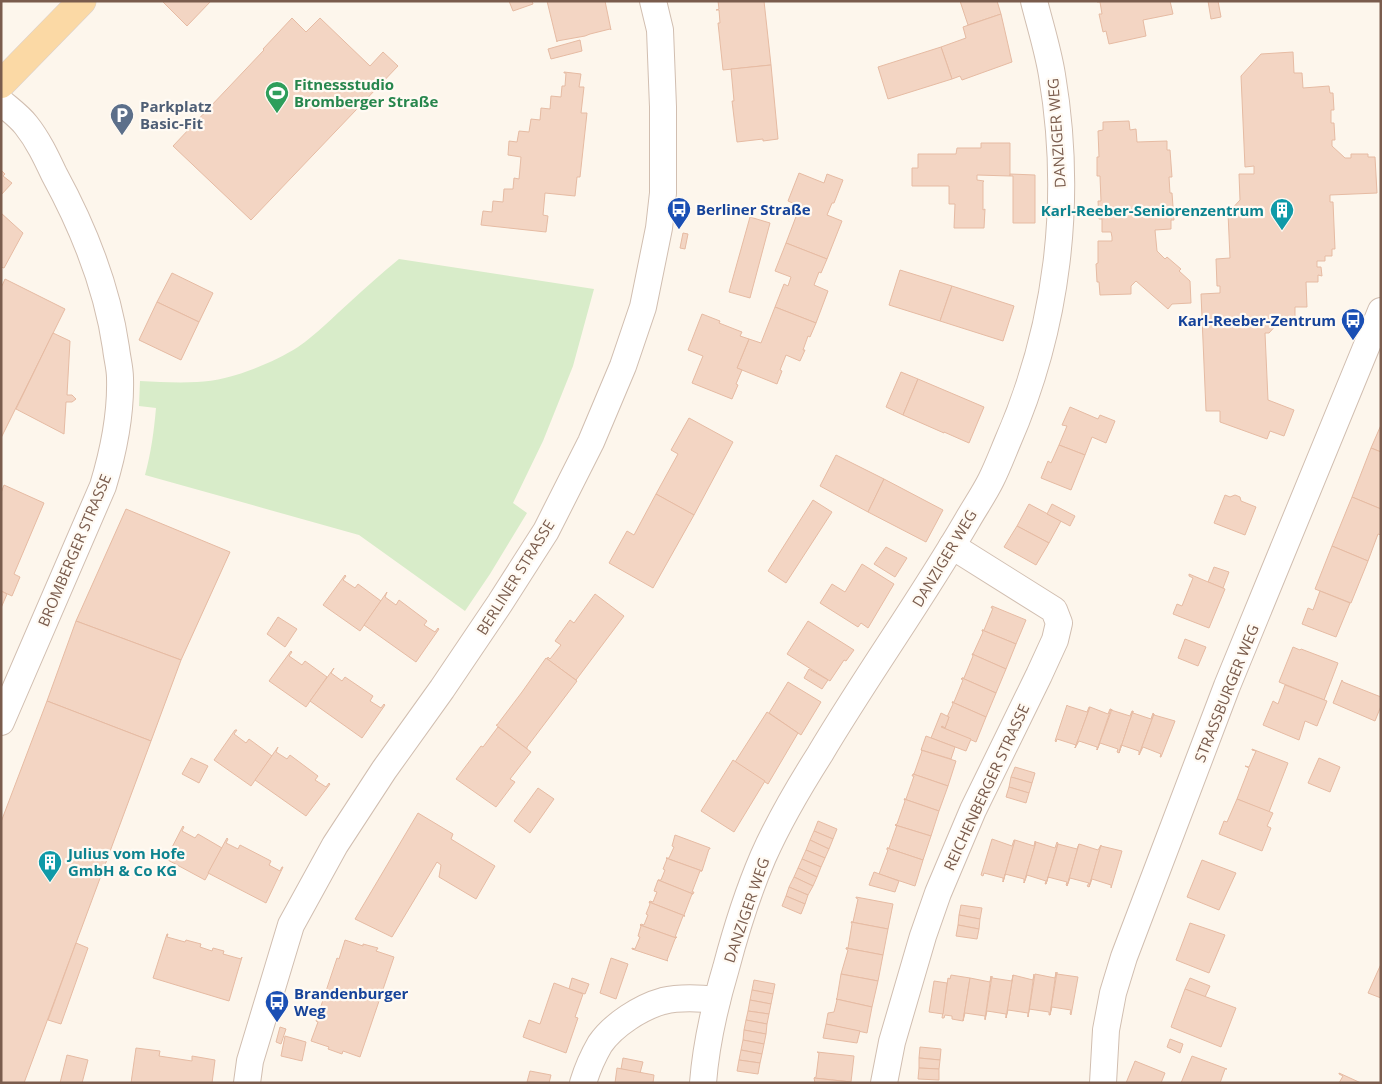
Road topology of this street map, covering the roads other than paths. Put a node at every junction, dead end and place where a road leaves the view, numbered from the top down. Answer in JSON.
{"nodes":[{"id":1,"x":82,"y":1,"type":"edge"},
{"id":2,"x":654,"y":1,"type":"edge"},
{"id":3,"x":1034,"y":1,"type":"edge"},
{"id":4,"x":1,"y":84,"type":"edge"},
{"id":5,"x":1,"y":102,"type":"edge"},
{"id":6,"x":1381,"y":311,"type":"edge"},
{"id":7,"x":952,"y":546,"type":"junction"},
{"id":8,"x":1,"y":722,"type":"edge"},
{"id":9,"x":717,"y":1000,"type":"junction"},
{"id":10,"x":247,"y":1083,"type":"edge"},
{"id":11,"x":583,"y":1083,"type":"edge"},
{"id":12,"x":703,"y":1083,"type":"edge"},
{"id":13,"x":884,"y":1083,"type":"edge"},
{"id":14,"x":1103,"y":1083,"type":"edge"}],
"edges":[{"from":1,"to":4,"type":"main road"},
{"from":2,"to":10,"type":"street","name":"BERLINER STRASSE"},
{"from":3,"to":7,"type":"street","name":"DANZIGER WEG"},
{"from":5,"to":8,"type":"street","name":"BROMBERGER STRASSE"},
{"from":6,"to":14,"type":"street","name":"STRASSBURGER WEG"},
{"from":7,"to":9,"type":"street","name":"DANZIGER WEG"},
{"from":7,"to":13,"type":"street","name":"REICHENBERGER STRASSE"},
{"from":9,"to":11,"type":"street"},
{"from":9,"to":12,"type":"street","name":"DANZIGER WEG"}]}
